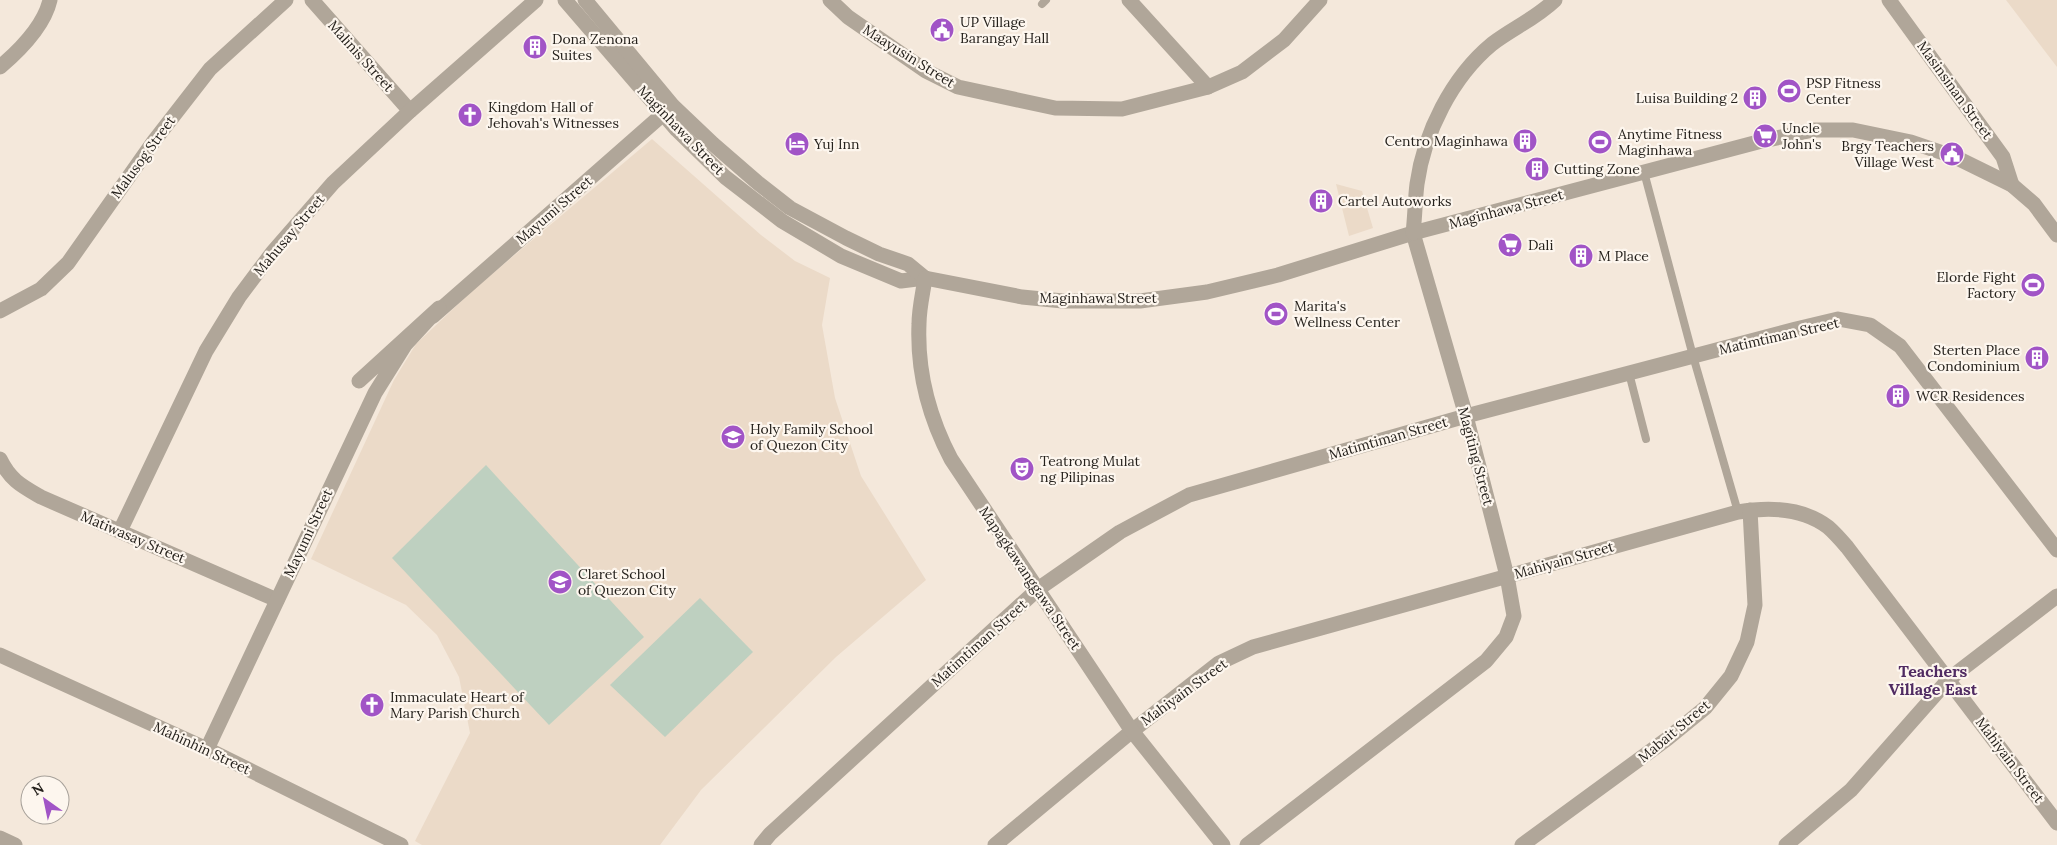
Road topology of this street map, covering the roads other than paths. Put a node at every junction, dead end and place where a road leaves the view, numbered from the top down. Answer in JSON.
{"nodes":[{"id":1,"x":50,"y":0,"type":"edge"},
{"id":2,"x":286,"y":0,"type":"edge"},
{"id":3,"x":312,"y":0,"type":"edge"},
{"id":4,"x":536,"y":0,"type":"edge"},
{"id":5,"x":565,"y":0,"type":"edge"},
{"id":6,"x":585,"y":0,"type":"edge"},
{"id":7,"x":830,"y":0,"type":"edge"},
{"id":8,"x":1129,"y":0,"type":"edge"},
{"id":9,"x":1320,"y":0,"type":"edge"},
{"id":10,"x":1555,"y":0,"type":"edge"},
{"id":11,"x":1889,"y":0,"type":"edge"},
{"id":12,"x":0,"y":67,"type":"edge"},
{"id":13,"x":1208,"y":87,"type":"junction"},
{"id":14,"x":410,"y":111,"type":"junction"},
{"id":15,"x":662,"y":115,"type":"junction"},
{"id":16,"x":1644,"y":172,"type":"junction"},
{"id":17,"x":2012,"y":185,"type":"junction"},
{"id":18,"x":1413,"y":234,"type":"junction"},
{"id":19,"x":2057,"y":235,"type":"edge"},
{"id":20,"x":925,"y":278,"type":"junction"},
{"id":21,"x":0,"y":311,"type":"edge"},
{"id":22,"x":1693,"y":356,"type":"junction"},
{"id":23,"x":1630,"y":373,"type":"junction"},
{"id":24,"x":1466,"y":416,"type":"junction"},
{"id":25,"x":1646,"y":439,"type":"dead end"},
{"id":26,"x":0,"y":459,"type":"edge"},
{"id":27,"x":1744,"y":511,"type":"junction"},
{"id":28,"x":120,"y":531,"type":"junction"},
{"id":29,"x":2057,"y":550,"type":"edge"},
{"id":30,"x":1507,"y":576,"type":"junction"},
{"id":31,"x":1038,"y":589,"type":"junction"},
{"id":32,"x":2057,"y":596,"type":"edge"},
{"id":33,"x":277,"y":600,"type":"junction"},
{"id":34,"x":0,"y":655,"type":"edge"},
{"id":35,"x":1949,"y":679,"type":"junction"},
{"id":36,"x":1132,"y":731,"type":"junction"},
{"id":37,"x":207,"y":749,"type":"junction"},
{"id":38,"x":2057,"y":823,"type":"edge"},
{"id":39,"x":0,"y":838,"type":"edge"},
{"id":40,"x":15,"y":845,"type":"edge"},
{"id":41,"x":401,"y":845,"type":"edge"},
{"id":42,"x":762,"y":845,"type":"edge"},
{"id":43,"x":995,"y":845,"type":"edge"},
{"id":44,"x":1224,"y":845,"type":"edge"},
{"id":45,"x":1248,"y":845,"type":"edge"},
{"id":46,"x":1522,"y":845,"type":"edge"},
{"id":47,"x":1786,"y":845,"type":"edge"}],
"edges":[{"from":1,"to":12,"type":"street"},
{"from":2,"to":21,"type":"street","name":"Malusog Street"},
{"from":3,"to":14,"type":"street","name":"Malinis Street"},
{"from":4,"to":14,"type":"street","name":"Mahusay Street"},
{"from":5,"to":15,"type":"street","name":"Maginhawa Street"},
{"from":6,"to":20,"type":"street","name":"Maginhawa Street"},
{"from":7,"to":13,"type":"street","name":"Maayusin Street"},
{"from":8,"to":13,"type":"street"},
{"from":9,"to":13,"type":"street","name":"Maayusin Street"},
{"from":10,"to":18,"type":"street","name":"Magiting Street"},
{"from":11,"to":17,"type":"street","name":"Masinsinan Street"},
{"from":14,"to":28,"type":"street","name":"Mahusay Street"},
{"from":15,"to":20,"type":"street","name":"Maginhawa Street"},
{"from":15,"to":33,"type":"street","name":"Mayumi Street"},
{"from":16,"to":17,"type":"street","name":"Maginhawa Street"},
{"from":16,"to":18,"type":"street","name":"Maginhawa Street"},
{"from":16,"to":22,"type":"lane"},
{"from":17,"to":19,"type":"street","name":"Maginhawa Street"},
{"from":18,"to":20,"type":"street","name":"Maginhawa Street"},
{"from":18,"to":24,"type":"street","name":"Magiting Street"},
{"from":20,"to":31,"type":"street","name":"Mapagkawanggawa Street"},
{"from":22,"to":23,"type":"street","name":"Matimtiman Street"},
{"from":22,"to":27,"type":"lane"},
{"from":22,"to":29,"type":"street","name":"Matimtiman Street"},
{"from":23,"to":24,"type":"street","name":"Matimtiman Street"},
{"from":23,"to":25,"type":"lane"},
{"from":24,"to":30,"type":"street","name":"Magiting Street"},
{"from":24,"to":31,"type":"street","name":"Matimtiman Street"},
{"from":26,"to":28,"type":"street","name":"Matiwasay Street"},
{"from":27,"to":30,"type":"street","name":"Mahiyain Street"},
{"from":27,"to":35,"type":"street","name":"Mahiyain Street"},
{"from":27,"to":46,"type":"street","name":"Mabait Street"},
{"from":28,"to":33,"type":"street","name":"Matiwasay Street"},
{"from":30,"to":36,"type":"street","name":"Mahiyain Street"},
{"from":30,"to":45,"type":"street","name":"Magiting Street"},
{"from":31,"to":36,"type":"street","name":"Mapagkawanggawa Street"},
{"from":31,"to":42,"type":"street","name":"Matimtiman Street"},
{"from":32,"to":35,"type":"street"},
{"from":33,"to":37,"type":"street","name":"Mayumi Street"},
{"from":34,"to":37,"type":"street","name":"Mahinhin Street"},
{"from":35,"to":38,"type":"street","name":"Mahiyain Street"},
{"from":35,"to":47,"type":"street"},
{"from":36,"to":43,"type":"street","name":"Mahiyain Street"},
{"from":36,"to":44,"type":"street","name":"Mapagkawanggawa Street"},
{"from":37,"to":41,"type":"street","name":"Mahinhin Street"},
{"from":39,"to":40,"type":"street"}]}
